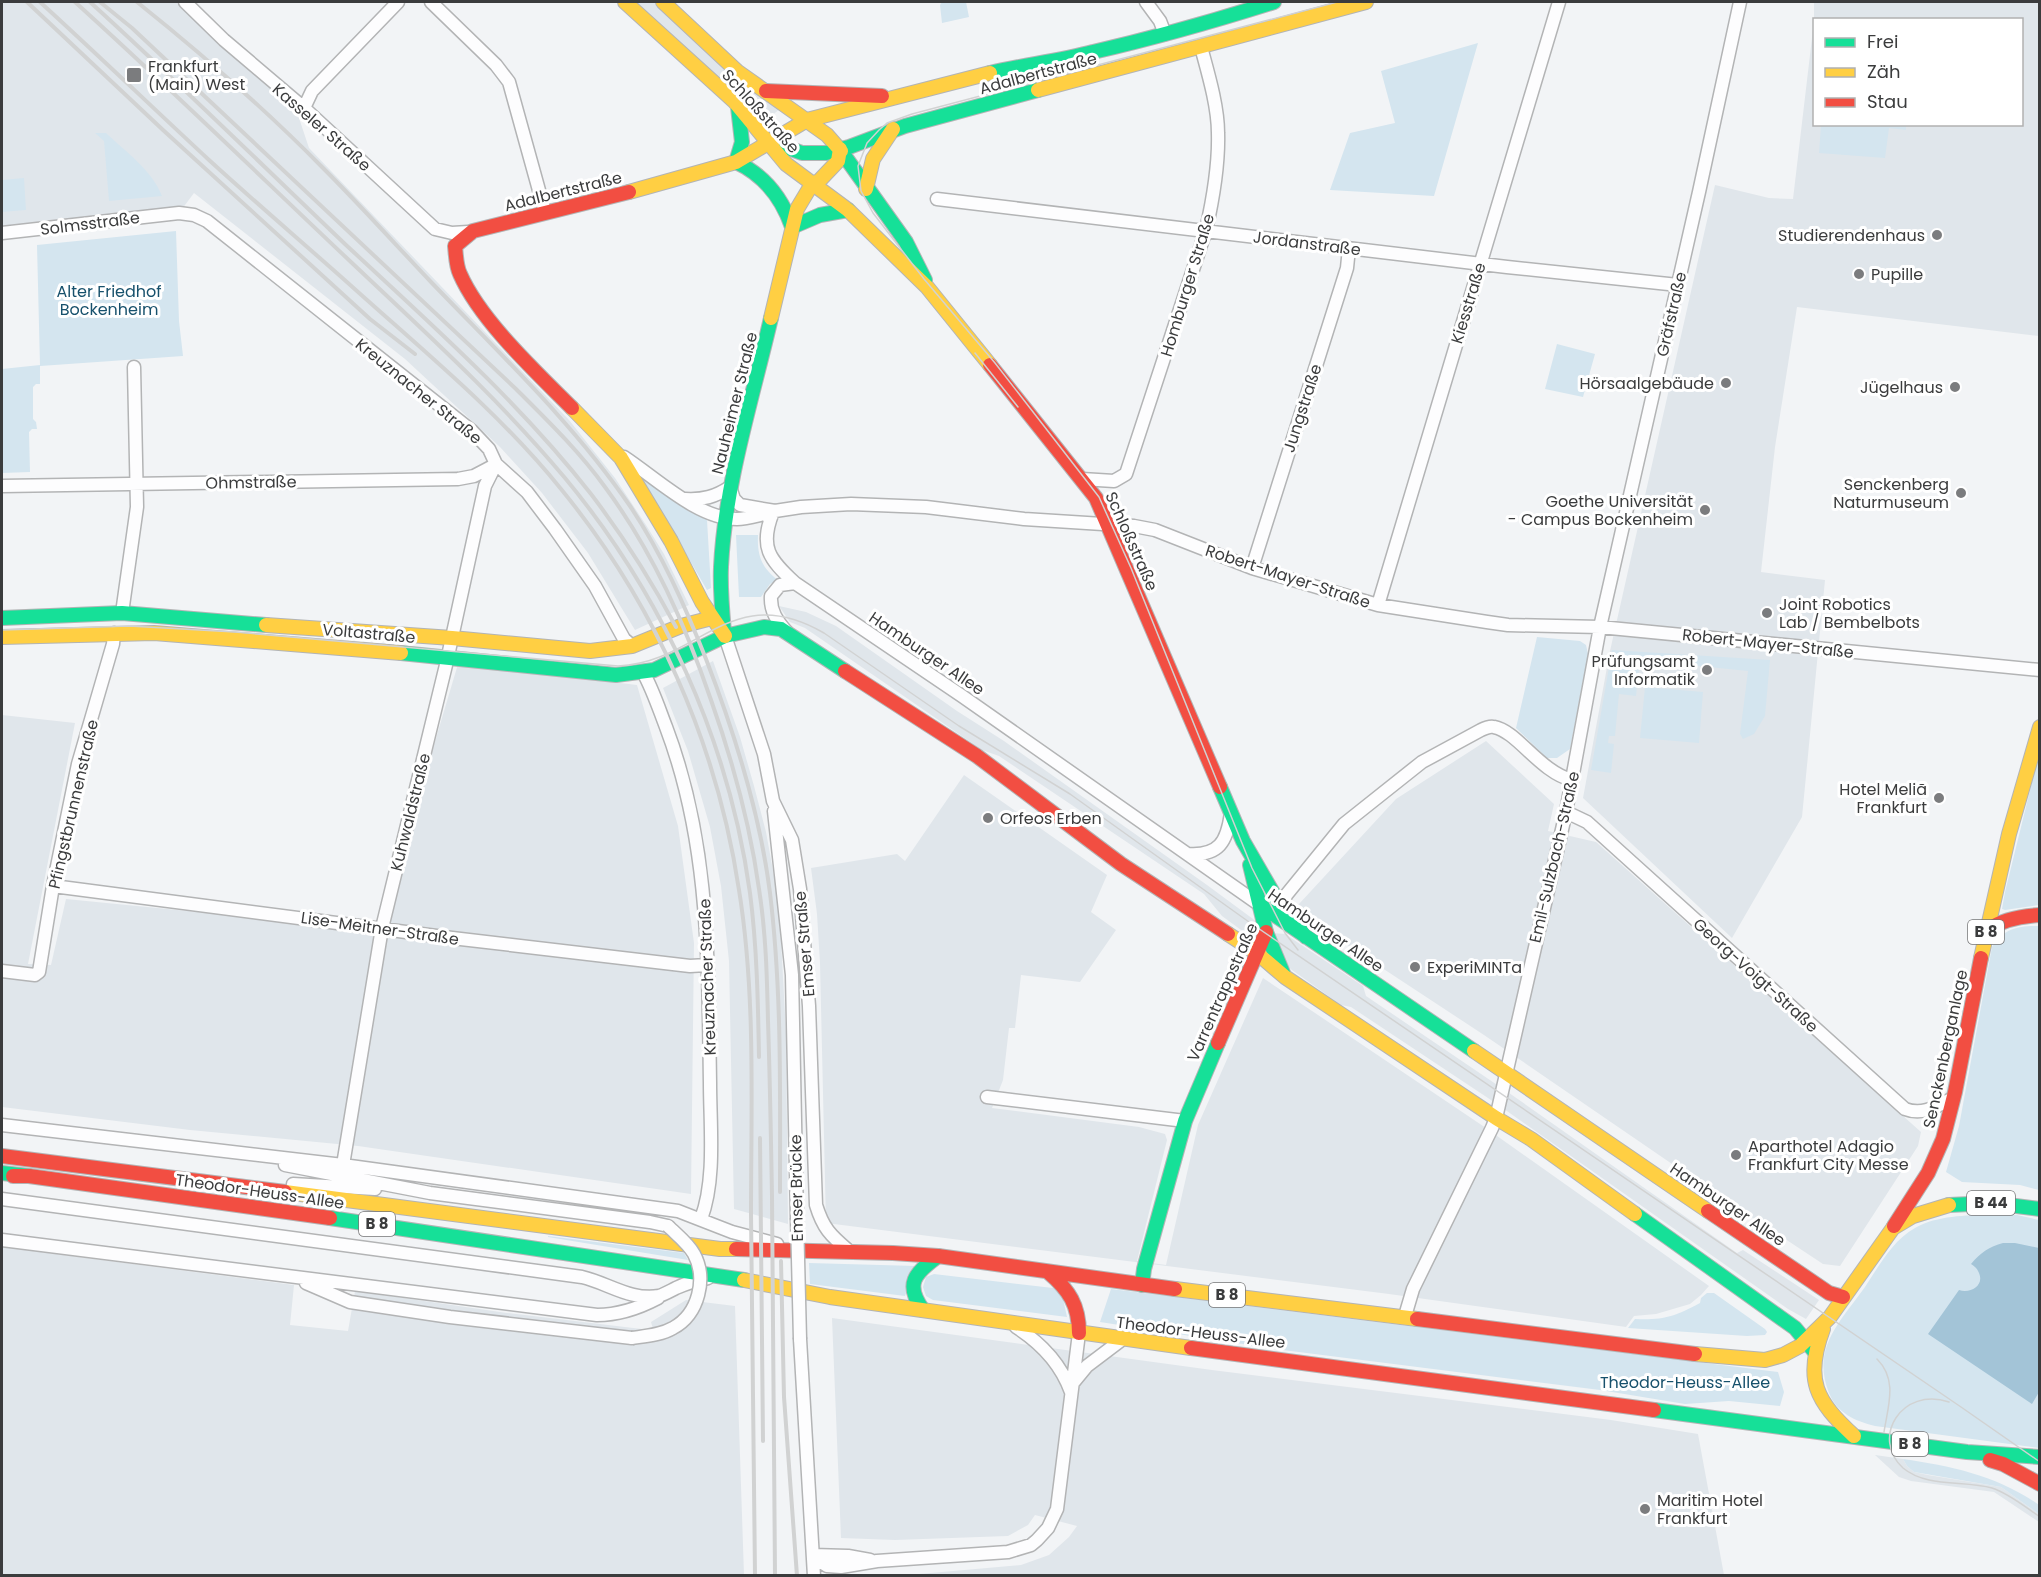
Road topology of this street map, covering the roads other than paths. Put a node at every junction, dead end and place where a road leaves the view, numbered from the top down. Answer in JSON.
{"nodes":[{"id":1,"x":185,"y":2,"type":"edge"},
{"id":2,"x":398,"y":2,"type":"edge"},
{"id":3,"x":431,"y":2,"type":"edge"},
{"id":4,"x":625,"y":2,"type":"edge"},
{"id":5,"x":663,"y":2,"type":"edge"},
{"id":6,"x":1146,"y":2,"type":"edge"},
{"id":7,"x":1274,"y":2,"type":"edge"},
{"id":8,"x":1366,"y":2,"type":"edge"},
{"id":9,"x":1559,"y":2,"type":"edge"},
{"id":10,"x":1740,"y":2,"type":"edge"},
{"id":11,"x":1306,"y":3,"type":"dead end"},
{"id":12,"x":1318,"y":14,"type":"junction"},
{"id":13,"x":1165,"y":34,"type":"junction"},
{"id":14,"x":1195,"y":49,"type":"junction"},
{"id":15,"x":1159,"y":58,"type":"junction"},
{"id":16,"x":764,"y":90,"type":"junction"},
{"id":17,"x":896,"y":97,"type":"junction"},
{"id":18,"x":737,"y":105,"type":"junction"},
{"id":19,"x":304,"y":108,"type":"junction"},
{"id":20,"x":807,"y":120,"type":"junction"},
{"id":21,"x":893,"y":129,"type":"junction"},
{"id":22,"x":768,"y":141,"type":"junction"},
{"id":23,"x":840,"y":149,"type":"junction"},
{"id":24,"x":814,"y":154,"type":"junction"},
{"id":25,"x":736,"y":162,"type":"junction"},
{"id":26,"x":812,"y":184,"type":"junction"},
{"id":27,"x":866,"y":189,"type":"junction"},
{"id":28,"x":937,"y":199,"type":"dead end"},
{"id":29,"x":848,"y":210,"type":"junction"},
{"id":30,"x":545,"y":212,"type":"junction"},
{"id":31,"x":179,"y":213,"type":"joint"},
{"id":32,"x":792,"y":227,"type":"junction"},
{"id":33,"x":1206,"y":230,"type":"junction"},
{"id":34,"x":468,"y":232,"type":"junction"},
{"id":35,"x":2,"y":233,"type":"edge"},
{"id":36,"x":1349,"y":248,"type":"junction"},
{"id":37,"x":1480,"y":263,"type":"junction"},
{"id":38,"x":1678,"y":285,"type":"junction"},
{"id":39,"x":927,"y":287,"type":"junction"},
{"id":40,"x":134,"y":367,"type":"dead end"},
{"id":41,"x":617,"y":453,"type":"junction"},
{"id":42,"x":496,"y":464,"type":"junction"},
{"id":43,"x":1082,"y":479,"type":"junction"},
{"id":44,"x":136,"y":484,"type":"junction"},
{"id":45,"x":2,"y":486,"type":"edge"},
{"id":46,"x":730,"y":487,"type":"junction"},
{"id":47,"x":685,"y":499,"type":"junction"},
{"id":48,"x":774,"y":511,"type":"junction"},
{"id":49,"x":725,"y":517,"type":"junction"},
{"id":50,"x":1109,"y":525,"type":"junction"},
{"id":51,"x":1252,"y":568,"type":"junction"},
{"id":52,"x":795,"y":583,"type":"junction"},
{"id":53,"x":1378,"y":605,"type":"junction"},
{"id":54,"x":122,"y":613,"type":"junction"},
{"id":55,"x":2,"y":618,"type":"edge"},
{"id":56,"x":712,"y":618,"type":"junction"},
{"id":57,"x":1600,"y":627,"type":"junction"},
{"id":58,"x":788,"y":632,"type":"junction"},
{"id":59,"x":114,"y":633,"type":"junction"},
{"id":60,"x":725,"y":636,"type":"junction"},
{"id":61,"x":2,"y":637,"type":"edge"},
{"id":62,"x":452,"y":638,"type":"junction"},
{"id":63,"x":632,"y":646,"type":"junction"},
{"id":64,"x":448,"y":657,"type":"junction"},
{"id":65,"x":2040,"y":670,"type":"edge"},
{"id":66,"x":643,"y":672,"type":"junction"},
{"id":67,"x":2040,"y":727,"type":"edge"},
{"id":68,"x":1572,"y":780,"type":"junction"},
{"id":69,"x":773,"y":801,"type":"junction"},
{"id":70,"x":1231,"y":812,"type":"junction"},
{"id":71,"x":1566,"y":812,"type":"junction"},
{"id":72,"x":1243,"y":841,"type":"junction"},
{"id":73,"x":1186,"y":854,"type":"junction"},
{"id":74,"x":53,"y":886,"type":"junction"},
{"id":75,"x":1260,"y":905,"type":"junction"},
{"id":76,"x":1278,"y":910,"type":"junction"},
{"id":77,"x":2040,"y":915,"type":"edge"},
{"id":78,"x":382,"y":928,"type":"junction"},
{"id":79,"x":1987,"y":930,"type":"junction"},
{"id":80,"x":1266,"y":932,"type":"junction"},
{"id":81,"x":1306,"y":937,"type":"joint"},
{"id":82,"x":1257,"y":954,"type":"junction"},
{"id":83,"x":707,"y":965,"type":"junction"},
{"id":84,"x":2,"y":971,"type":"edge"},
{"id":85,"x":1285,"y":977,"type":"junction"},
{"id":86,"x":1506,"y":1073,"type":"junction"},
{"id":87,"x":987,"y":1097,"type":"dead end"},
{"id":88,"x":1953,"y":1098,"type":"junction"},
{"id":89,"x":1496,"y":1118,"type":"junction"},
{"id":90,"x":1185,"y":1120,"type":"junction"},
{"id":91,"x":2,"y":1125,"type":"edge"},
{"id":92,"x":186,"y":1146,"type":"junction"},
{"id":93,"x":2,"y":1156,"type":"edge"},
{"id":94,"x":343,"y":1165,"type":"junction"},
{"id":95,"x":2,"y":1174,"type":"edge"},
{"id":96,"x":152,"y":1174,"type":"junction"},
{"id":97,"x":430,"y":1193,"type":"junction"},
{"id":98,"x":2,"y":1199,"type":"edge"},
{"id":99,"x":2040,"y":1209,"type":"edge"},
{"id":100,"x":701,"y":1219,"type":"junction"},
{"id":101,"x":1893,"y":1228,"type":"junction"},
{"id":102,"x":2,"y":1240,"type":"edge"},
{"id":103,"x":811,"y":1252,"type":"junction"},
{"id":104,"x":849,"y":1252,"type":"junction"},
{"id":105,"x":938,"y":1256,"type":"junction"},
{"id":106,"x":1048,"y":1272,"type":"junction"},
{"id":107,"x":723,"y":1276,"type":"junction"},
{"id":108,"x":291,"y":1277,"type":"junction"},
{"id":109,"x":1142,"y":1285,"type":"junction"},
{"id":110,"x":663,"y":1295,"type":"junction"},
{"id":111,"x":1843,"y":1297,"type":"junction"},
{"id":112,"x":923,"y":1310,"type":"junction"},
{"id":113,"x":1405,"y":1317,"type":"junction"},
{"id":114,"x":1009,"y":1323,"type":"junction"},
{"id":115,"x":1078,"y":1333,"type":"junction"},
{"id":116,"x":1124,"y":1338,"type":"junction"},
{"id":117,"x":1811,"y":1345,"type":"junction"},
{"id":118,"x":1072,"y":1389,"type":"junction"},
{"id":119,"x":1854,"y":1436,"type":"junction"},
{"id":120,"x":1967,"y":1452,"type":"junction"},
{"id":121,"x":2040,"y":1457,"type":"edge"},
{"id":122,"x":2040,"y":1485,"type":"edge"},
{"id":123,"x":813,"y":1556,"type":"junction"},
{"id":124,"x":877,"y":1561,"type":"junction"},
{"id":125,"x":854,"y":1566,"type":"junction"},
{"id":126,"x":814,"y":1575,"type":"edge"},
{"id":127,"x":842,"y":1575,"type":"edge"}],
"edges":[{"from":1,"to":19,"type":"street","name":"Kasseler Straße"},
{"from":2,"to":19,"type":"street"},
{"from":3,"to":30,"type":"street"},
{"from":4,"to":18,"type":"main road","name":"Schloßstraße"},
{"from":5,"to":16,"type":"main road","name":"Schloßstraße"},
{"from":6,"to":13,"type":"street"},
{"from":7,"to":13,"type":"main road","name":"Adalbertstraße"},
{"from":8,"to":12,"type":"main road","name":"Adalbertstraße"},
{"from":9,"to":37,"type":"street","name":"Kiesstraße"},
{"from":10,"to":38,"type":"street","name":"Gräfstraße"},
{"from":11,"to":12,"type":"main road"},
{"from":12,"to":14,"type":"main road","name":"Adalbertstraße"},
{"from":13,"to":14,"type":"main road"},
{"from":13,"to":15,"type":"main road"},
{"from":13,"to":17,"type":"main road","name":"Adalbertstraße"},
{"from":14,"to":15,"type":"main road","name":"Adalbertstraße"},
{"from":14,"to":33,"type":"street","name":"Homburger Straße"},
{"from":15,"to":21,"type":"main road","name":"Adalbertstraße"},
{"from":16,"to":17,"type":"main road"},
{"from":16,"to":20,"type":"main road","name":"Schloßstraße"},
{"from":17,"to":20,"type":"main road","name":"Adalbertstraße"},
{"from":18,"to":22,"type":"main road","name":"Schloßstraße"},
{"from":18,"to":25,"type":"main road"},
{"from":19,"to":34,"type":"street","name":"Kasseler Straße"},
{"from":20,"to":22,"type":"main road","name":"Adalbertstraße"},
{"from":20,"to":23,"type":"main road","name":"Schloßstraße"},
{"from":20,"to":24,"type":"main road","name":"Nauheimer Straße"},
{"from":21,"to":23,"type":"main road","name":"Adalbertstraße"},
{"from":21,"to":27,"type":"main road"},
{"from":22,"to":24,"type":"main road","name":"Adalbertstraße"},
{"from":22,"to":25,"type":"main road","name":"Adalbertstraße"},
{"from":22,"to":26,"type":"main road","name":"Schloßstraße"},
{"from":23,"to":24,"type":"main road","name":"Adalbertstraße"},
{"from":23,"to":26,"type":"main road","name":"Nauheimer Straße"},
{"from":23,"to":27,"type":"main road","name":"Schloßstraße"},
{"from":24,"to":26,"type":"main road","name":"Nauheimer Straße"},
{"from":25,"to":30,"type":"main road","name":"Adalbertstraße"},
{"from":25,"to":32,"type":"main road"},
{"from":26,"to":29,"type":"main road","name":"Schloßstraße"},
{"from":26,"to":32,"type":"main road","name":"Nauheimer Straße"},
{"from":27,"to":39,"type":"main road","name":"Schloßstraße"},
{"from":28,"to":33,"type":"street","name":"Jordanstraße"},
{"from":29,"to":32,"type":"main road"},
{"from":29,"to":39,"type":"main road","name":"Schloßstraße"},
{"from":30,"to":34,"type":"main road","name":"Adalbertstraße"},
{"from":31,"to":35,"type":"street","name":"Solmsstraße"},
{"from":31,"to":42,"type":"street","name":"Kreuznacher Straße"},
{"from":32,"to":46,"type":"main road","name":"Nauheimer Straße"},
{"from":33,"to":36,"type":"street","name":"Jordanstraße"},
{"from":33,"to":43,"type":"street","name":"Homburger Straße"},
{"from":34,"to":41,"type":"main road"},
{"from":36,"to":37,"type":"street","name":"Jordanstraße"},
{"from":36,"to":51,"type":"street","name":"Jungstraße"},
{"from":37,"to":38,"type":"street","name":"Jordanstraße"},
{"from":37,"to":53,"type":"street","name":"Kiesstraße"},
{"from":38,"to":57,"type":"street","name":"Gräfstraße"},
{"from":39,"to":43,"type":"main road","name":"Schloßstraße"},
{"from":40,"to":44,"type":"street"},
{"from":41,"to":47,"type":"street"},
{"from":41,"to":56,"type":"main road"},
{"from":42,"to":44,"type":"street","name":"Ohmstraße"},
{"from":42,"to":62,"type":"street","name":"Kuhwaldstraße"},
{"from":42,"to":63,"type":"street","name":"Kreuznacher Straße"},
{"from":43,"to":50,"type":"main road","name":"Schloßstraße"},
{"from":44,"to":45,"type":"street","name":"Ohmstraße"},
{"from":44,"to":54,"type":"street"},
{"from":46,"to":47,"type":"street"},
{"from":46,"to":48,"type":"street","name":"Robert-Mayer-Straße"},
{"from":46,"to":49,"type":"main road","name":"Nauheimer Straße"},
{"from":47,"to":49,"type":"street"},
{"from":48,"to":49,"type":"street","name":"Robert-Mayer-Straße"},
{"from":48,"to":50,"type":"street","name":"Robert-Mayer-Straße"},
{"from":48,"to":52,"type":"street","name":"Hamburger Allee"},
{"from":49,"to":60,"type":"main road","name":"Nauheimer Straße"},
{"from":50,"to":51,"type":"street","name":"Robert-Mayer-Straße"},
{"from":50,"to":70,"type":"main road","name":"Schloßstraße"},
{"from":51,"to":53,"type":"street","name":"Robert-Mayer-Straße"},
{"from":52,"to":58,"type":"street"},
{"from":52,"to":73,"type":"street","name":"Hamburger Allee"},
{"from":53,"to":57,"type":"street","name":"Robert-Mayer-Straße"},
{"from":54,"to":55,"type":"main road","name":"Voltastraße"},
{"from":54,"to":62,"type":"main road","name":"Voltastraße"},
{"from":56,"to":60,"type":"main road"},
{"from":56,"to":63,"type":"main road","name":"Voltastraße"},
{"from":57,"to":65,"type":"street","name":"Robert-Mayer-Straße"},
{"from":57,"to":68,"type":"street","name":"Emil-Sulzbach-Straße"},
{"from":58,"to":60,"type":"main road"},
{"from":58,"to":82,"type":"main road"},
{"from":59,"to":61,"type":"main road","name":"Voltastraße"},
{"from":59,"to":64,"type":"main road","name":"Voltastraße"},
{"from":59,"to":74,"type":"street","name":"Pfingstbrunnenstraße"},
{"from":60,"to":66,"type":"main road","name":"Voltastraße"},
{"from":60,"to":69,"type":"street","name":"Emser Straße"},
{"from":62,"to":63,"type":"main road","name":"Voltastraße"},
{"from":62,"to":64,"type":"street","name":"Kuhwaldstraße"},
{"from":64,"to":66,"type":"main road","name":"Voltastraße"},
{"from":64,"to":78,"type":"street","name":"Kuhwaldstraße"},
{"from":66,"to":83,"type":"street","name":"Kreuznacher Straße"},
{"from":67,"to":79,"type":"main road","name":"Senckenberganlage","number":"B 8"},
{"from":68,"to":71,"type":"street","name":"Emil-Sulzbach-Straße"},
{"from":68,"to":76,"type":"street","name":"Varrentrappstraße"},
{"from":69,"to":104,"type":"street","name":"Emser Straße"},
{"from":69,"to":123,"type":"street","name":"Emser Brücke","bridge":true},
{"from":70,"to":72,"type":"main road","name":"Schloßstraße"},
{"from":70,"to":73,"type":"street"},
{"from":71,"to":86,"type":"street","name":"Emil-Sulzbach-Straße"},
{"from":71,"to":88,"type":"street","name":"Georg-Voigt-Straße"},
{"from":72,"to":75,"type":"main road","name":"Schloßstraße"},
{"from":72,"to":76,"type":"main road","name":"Schloßstraße"},
{"from":73,"to":75,"type":"street","name":"Hamburger Allee"},
{"from":74,"to":78,"type":"street","name":"Lise-Meitner-Straße"},
{"from":74,"to":84,"type":"street","name":"Pfingstbrunnenstraße"},
{"from":75,"to":76,"type":"main road","name":"Hamburger Allee"},
{"from":75,"to":80,"type":"main road","name":"Schloßstraße"},
{"from":76,"to":80,"type":"street","name":"Varrentrappstraße"},
{"from":76,"to":81,"type":"main road","name":"Schloßstraße"},
{"from":77,"to":79,"type":"main road"},
{"from":78,"to":83,"type":"street","name":"Lise-Meitner-Straße"},
{"from":78,"to":94,"type":"street","name":"Kuhwaldstraße"},
{"from":79,"to":88,"type":"main road","name":"Senckenberganlage","number":"B 8"},
{"from":80,"to":82,"type":"main road","name":"Varrentrappstraße"},
{"from":80,"to":85,"type":"main road","name":"Schloßstraße"},
{"from":81,"to":86,"type":"main road","name":"Hamburger Allee"},
{"from":82,"to":85,"type":"main road"},
{"from":82,"to":90,"type":"main road","name":"Varrentrappstraße"},
{"from":83,"to":100,"type":"street","name":"Kreuznacher Straße"},
{"from":85,"to":89,"type":"main road"},
{"from":86,"to":89,"type":"street","name":"Emil-Sulzbach-Straße"},
{"from":86,"to":111,"type":"main road","name":"Hamburger Allee"},
{"from":87,"to":90,"type":"street"},
{"from":88,"to":101,"type":"main road","name":"Senckenberganlage","number":"B 8"},
{"from":89,"to":113,"type":"street","name":"Emil-Sulzbach-Straße"},
{"from":89,"to":117,"type":"main road"},
{"from":90,"to":109,"type":"main road","name":"Varrentrappstraße"},
{"from":91,"to":92,"type":"street","name":"Theodor-Heuss-Allee"},
{"from":92,"to":94,"type":"street","name":"Theodor-Heuss-Allee"},
{"from":92,"to":97,"type":"street","name":"Theodor-Heuss-Allee"},
{"from":93,"to":96,"type":"main road","name":"Theodor-Heuss-Allee","number":"B 8"},
{"from":94,"to":100,"type":"street","name":"Theodor-Heuss-Allee"},
{"from":95,"to":107,"type":"main road","name":"Theodor-Heuss-Allee","number":"B 8"},
{"from":96,"to":97,"type":"street","name":"Theodor-Heuss-Allee"},
{"from":96,"to":103,"type":"main road","name":"Theodor-Heuss-Allee","number":"B 8"},
{"from":97,"to":108,"type":"street","name":"Theodor-Heuss-Allee","bridge":true},
{"from":98,"to":110,"type":"street","name":"Theodor-Heuss-Allee"},
{"from":99,"to":101,"type":"main road","number":"B 44"},
{"from":100,"to":103,"type":"street","name":"Theodor-Heuss-Allee"},
{"from":101,"to":111,"type":"main road","number":"B 8"},
{"from":102,"to":108,"type":"street","name":"Theodor-Heuss-Allee"},
{"from":103,"to":104,"type":"main road","name":"Theodor-Heuss-Allee","number":"B 8"},
{"from":104,"to":105,"type":"main road","name":"Theodor-Heuss-Allee","number":"B 8"},
{"from":105,"to":106,"type":"main road","name":"Theodor-Heuss-Allee","number":"B 8"},
{"from":105,"to":112,"type":"main road"},
{"from":106,"to":109,"type":"main road","name":"Theodor-Heuss-Allee","number":"B 8"},
{"from":106,"to":115,"type":"main road"},
{"from":107,"to":110,"type":"street","name":"Theodor-Heuss-Allee"},
{"from":107,"to":112,"type":"main road","name":"Theodor-Heuss-Allee","number":"B 8"},
{"from":108,"to":110,"type":"street","name":"Theodor-Heuss-Allee"},
{"from":109,"to":113,"type":"main road","name":"Theodor-Heuss-Allee","number":"B 8"},
{"from":111,"to":117,"type":"main road","number":"B 8"},
{"from":112,"to":114,"type":"main road","name":"Theodor-Heuss-Allee","number":"B 8"},
{"from":113,"to":117,"type":"main road","name":"Theodor-Heuss-Allee","number":"B 8"},
{"from":114,"to":115,"type":"main road","name":"Theodor-Heuss-Allee","number":"B 8"},
{"from":114,"to":118,"type":"street"},
{"from":115,"to":116,"type":"main road","name":"Theodor-Heuss-Allee","number":"B 8"},
{"from":115,"to":118,"type":"street"},
{"from":116,"to":118,"type":"street"},
{"from":116,"to":119,"type":"main road","name":"Theodor-Heuss-Allee","number":"B 8"},
{"from":117,"to":119,"type":"main road"},
{"from":118,"to":124,"type":"street"},
{"from":119,"to":120,"type":"main road","number":"B 8"},
{"from":120,"to":121,"type":"main road","number":"B 8"},
{"from":120,"to":122,"type":"main road"},
{"from":123,"to":124,"type":"street"},
{"from":123,"to":125,"type":"street"},
{"from":123,"to":126,"type":"street","name":"Emser Brücke"},
{"from":124,"to":125,"type":"street"},
{"from":125,"to":127,"type":"street"}]}
